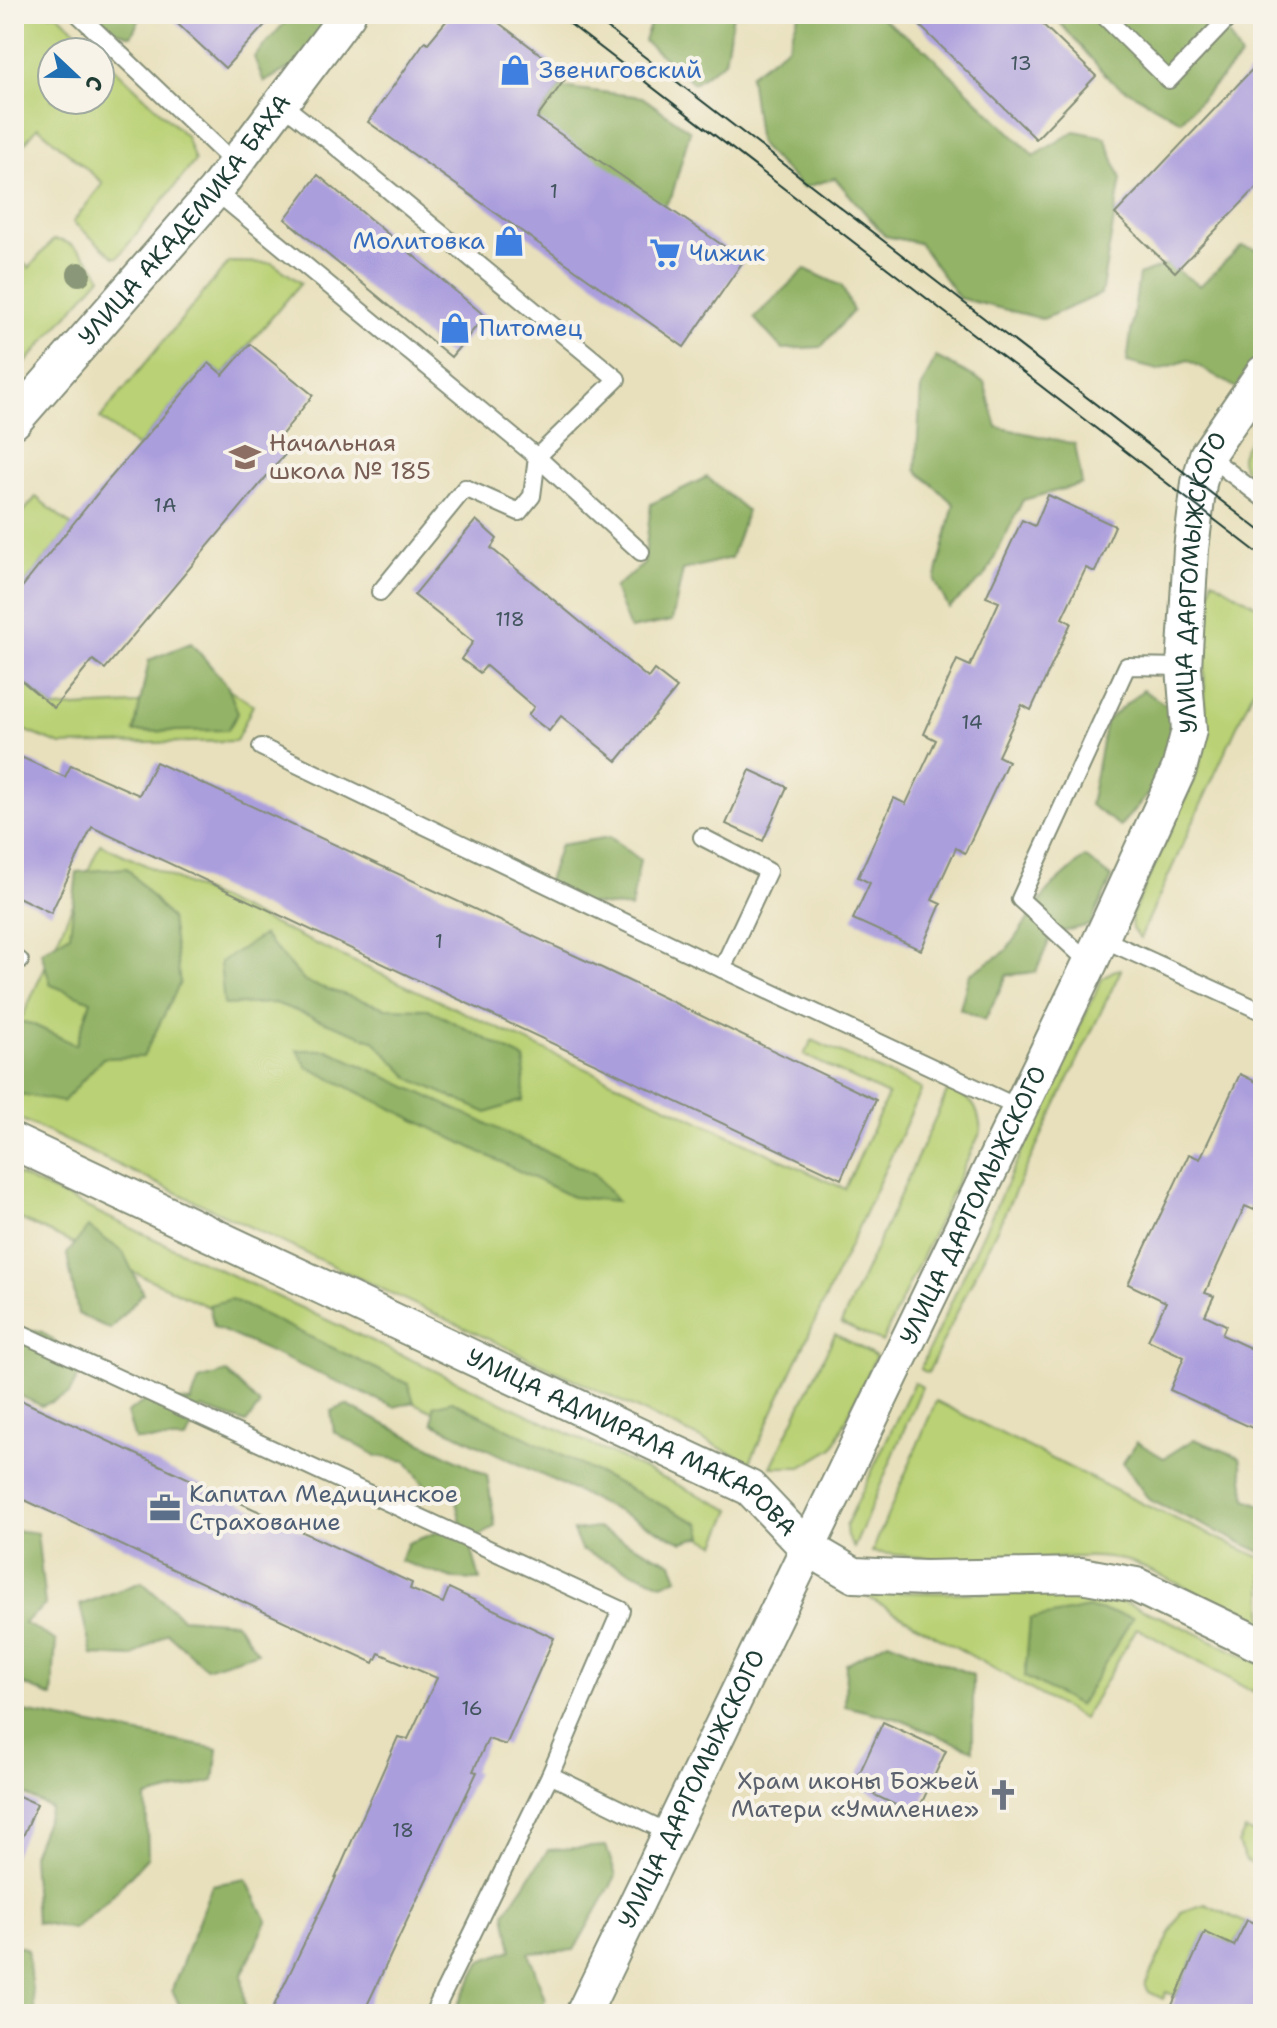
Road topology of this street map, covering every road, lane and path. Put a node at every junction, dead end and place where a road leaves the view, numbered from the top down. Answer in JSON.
{"nodes":[{"id":1,"x":78,"y":14,"type":"edge"},
{"id":2,"x":348,"y":14,"type":"edge"},
{"id":3,"x":1102,"y":14,"type":"edge"},
{"id":4,"x":1232,"y":14,"type":"edge"},
{"id":5,"x":282,"y":104,"type":"junction"},
{"id":6,"x":235,"y":164,"type":"junction"},
{"id":7,"x":215,"y":191,"type":"junction"},
{"id":8,"x":1263,"y":373,"type":"edge"},
{"id":9,"x":14,"y":421,"type":"edge"},
{"id":10,"x":1207,"y":455,"type":"junction"},
{"id":11,"x":537,"y":457,"type":"junction"},
{"id":12,"x":1263,"y":498,"type":"edge"},
{"id":13,"x":641,"y":552,"type":"dead end"},
{"id":14,"x":380,"y":592,"type":"dead end"},
{"id":15,"x":1184,"y":667,"type":"junction"},
{"id":16,"x":261,"y":747,"type":"dead end"},
{"id":17,"x":702,"y":837,"type":"dead end"},
{"id":18,"x":1096,"y":950,"type":"junction"},
{"id":19,"x":722,"y":969,"type":"junction"},
{"id":20,"x":1263,"y":1012,"type":"edge"},
{"id":21,"x":1019,"y":1108,"type":"junction"},
{"id":22,"x":14,"y":1142,"type":"edge"},
{"id":23,"x":14,"y":1330,"type":"edge"},
{"id":24,"x":806,"y":1547,"type":"junction"},
{"id":25,"x":1263,"y":1646,"type":"edge"},
{"id":26,"x":550,"y":1775,"type":"junction"},
{"id":27,"x":669,"y":1833,"type":"junction"},
{"id":28,"x":433,"y":2014,"type":"edge"},
{"id":29,"x":583,"y":2014,"type":"edge"}],
"edges":[{"from":1,"to":6,"type":"lane"},
{"from":2,"to":5,"type":"street","name":"УЛИЦА АКАДЕМИКА БАХА"},
{"from":3,"to":4,"type":"lane"},
{"from":5,"to":6,"type":"street","name":"УЛИЦА АКАДЕМИКА БАХА"},
{"from":5,"to":11,"type":"lane"},
{"from":6,"to":7,"type":"street","name":"УЛИЦА АКАДЕМИКА БАХА"},
{"from":7,"to":9,"type":"street","name":"УЛИЦА АКАДЕМИКА БАХА"},
{"from":7,"to":11,"type":"lane"},
{"from":8,"to":10,"type":"street","name":"УЛИЦА ДАРГОМЫЖСКОГО"},
{"from":10,"to":12,"type":"lane"},
{"from":10,"to":15,"type":"street","name":"УЛИЦА ДАРГОМЫЖСКОГО"},
{"from":11,"to":13,"type":"lane"},
{"from":11,"to":14,"type":"lane"},
{"from":15,"to":18,"type":"street","name":"УЛИЦА ДАРГОМЫЖСКОГО"},
{"from":15,"to":18,"type":"lane"},
{"from":16,"to":19,"type":"lane"},
{"from":17,"to":19,"type":"lane"},
{"from":18,"to":20,"type":"lane"},
{"from":18,"to":21,"type":"street","name":"УЛИЦА ДАРГОМЫЖСКОГО"},
{"from":19,"to":21,"type":"lane"},
{"from":21,"to":24,"type":"street","name":"УЛИЦА ДАРГОМЫЖСКОГО"},
{"from":22,"to":24,"type":"street","name":"УЛИЦА АДМИРАЛА МАКАРОВА"},
{"from":23,"to":26,"type":"lane"},
{"from":24,"to":25,"type":"street","name":"УЛИЦА АДМИРАЛА МАКАРОВА"},
{"from":24,"to":27,"type":"street","name":"УЛИЦА ДАРГОМЫЖСКОГО"},
{"from":26,"to":27,"type":"lane"},
{"from":26,"to":28,"type":"lane"},
{"from":27,"to":29,"type":"street","name":"УЛИЦА ДАРГОМЫЖСКОГО"}]}
